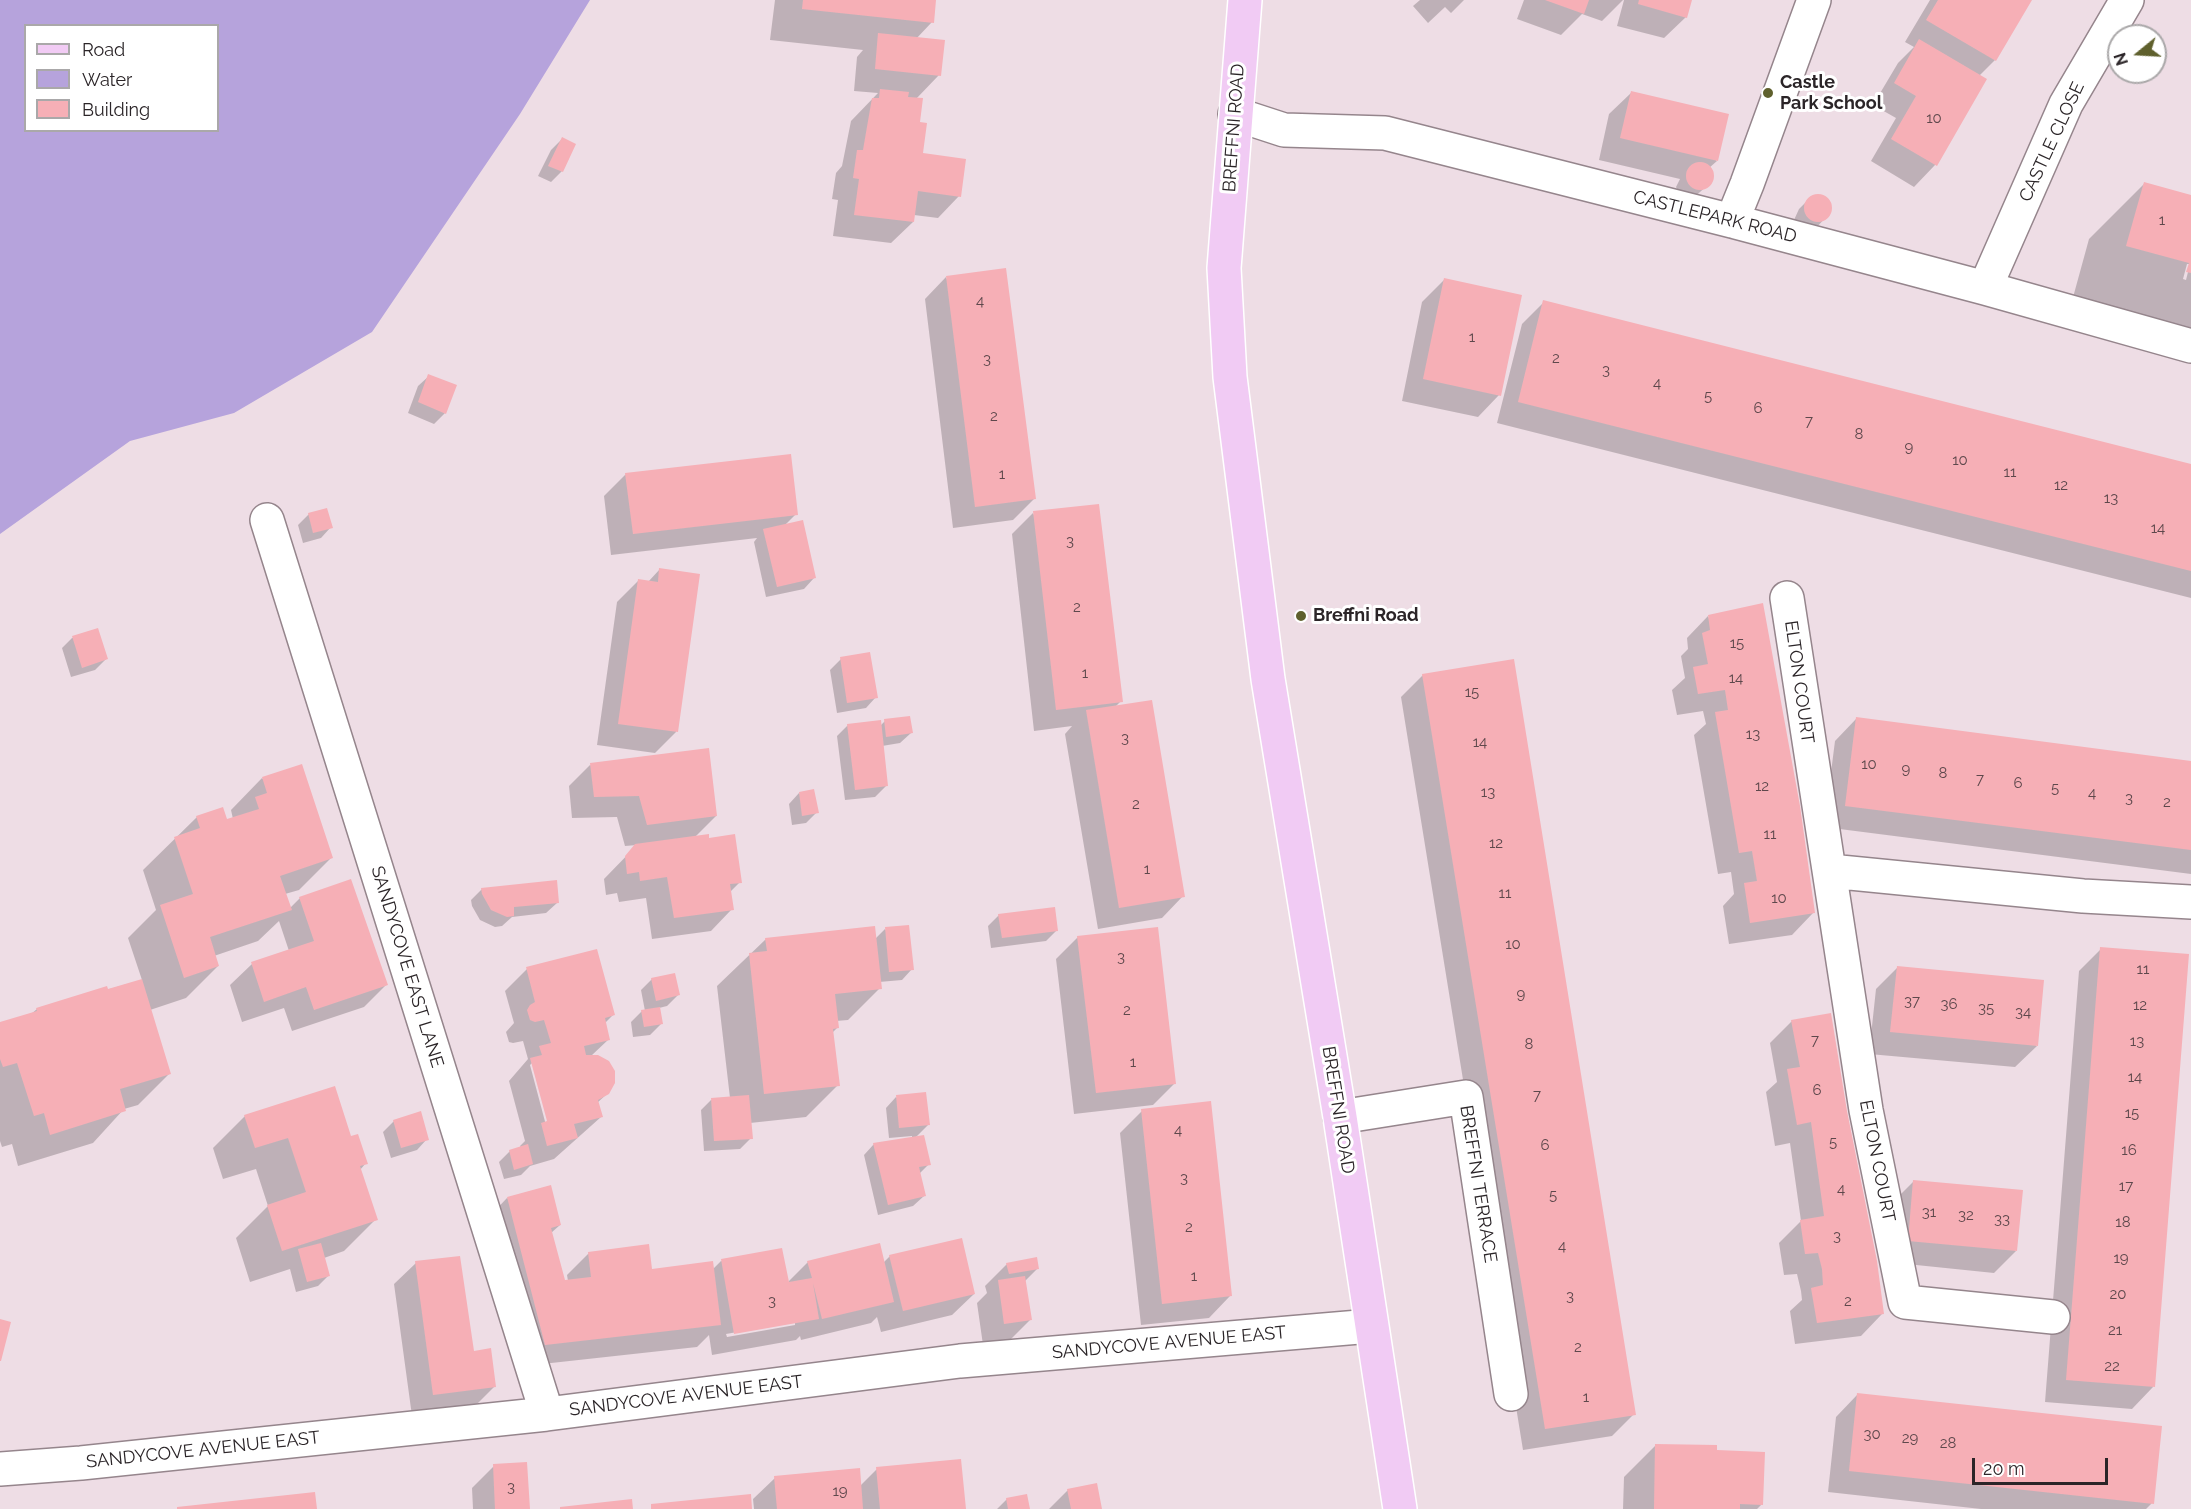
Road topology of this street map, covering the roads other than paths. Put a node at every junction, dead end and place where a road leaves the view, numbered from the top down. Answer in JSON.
{"nodes":[{"id":1,"x":1245,"y":0,"type":"edge"},
{"id":2,"x":1814,"y":0,"type":"edge"},
{"id":3,"x":2127,"y":0,"type":"edge"},
{"id":4,"x":1235,"y":114,"type":"junction"},
{"id":5,"x":1732,"y":220,"type":"junction"},
{"id":6,"x":1985,"y":288,"type":"junction"},
{"id":7,"x":2191,"y":346,"type":"edge"},
{"id":8,"x":267,"y":520,"type":"dead end"},
{"id":9,"x":1787,"y":598,"type":"dead end"},
{"id":10,"x":1830,"y":871,"type":"junction"},
{"id":11,"x":2191,"y":902,"type":"edge"},
{"id":12,"x":1340,"y":1117,"type":"junction"},
{"id":13,"x":2053,"y":1317,"type":"dead end"},
{"id":14,"x":1371,"y":1326,"type":"junction"},
{"id":15,"x":1511,"y":1394,"type":"dead end"},
{"id":16,"x":547,"y":1414,"type":"junction"},
{"id":17,"x":0,"y":1469,"type":"edge"},
{"id":18,"x":1400,"y":1509,"type":"edge"}],
"edges":[{"from":1,"to":4,"type":"main road","name":"BREFFNI ROAD"},
{"from":2,"to":5,"type":"street"},
{"from":3,"to":6,"type":"street","name":"CASTLE CLOSE"},
{"from":4,"to":5,"type":"street","name":"CASTLEPARK ROAD"},
{"from":4,"to":12,"type":"main road","name":"BREFFNI ROAD"},
{"from":5,"to":6,"type":"street","name":"CASTLEPARK ROAD"},
{"from":6,"to":7,"type":"street","name":"CASTLEPARK ROAD"},
{"from":8,"to":16,"type":"street","name":"SANDYCOVE EAST LANE"},
{"from":9,"to":10,"type":"street","name":"ELTON COURT"},
{"from":10,"to":11,"type":"street"},
{"from":10,"to":13,"type":"street","name":"ELTON COURT"},
{"from":12,"to":14,"type":"main road","name":"BREFFNI ROAD"},
{"from":12,"to":15,"type":"street","name":"BREFFNI TERRACE"},
{"from":14,"to":16,"type":"street","name":"SANDYCOVE AVENUE EAST"},
{"from":14,"to":18,"type":"main road","name":"BREFFNI ROAD"},
{"from":16,"to":17,"type":"street","name":"SANDYCOVE AVENUE EAST"}]}
